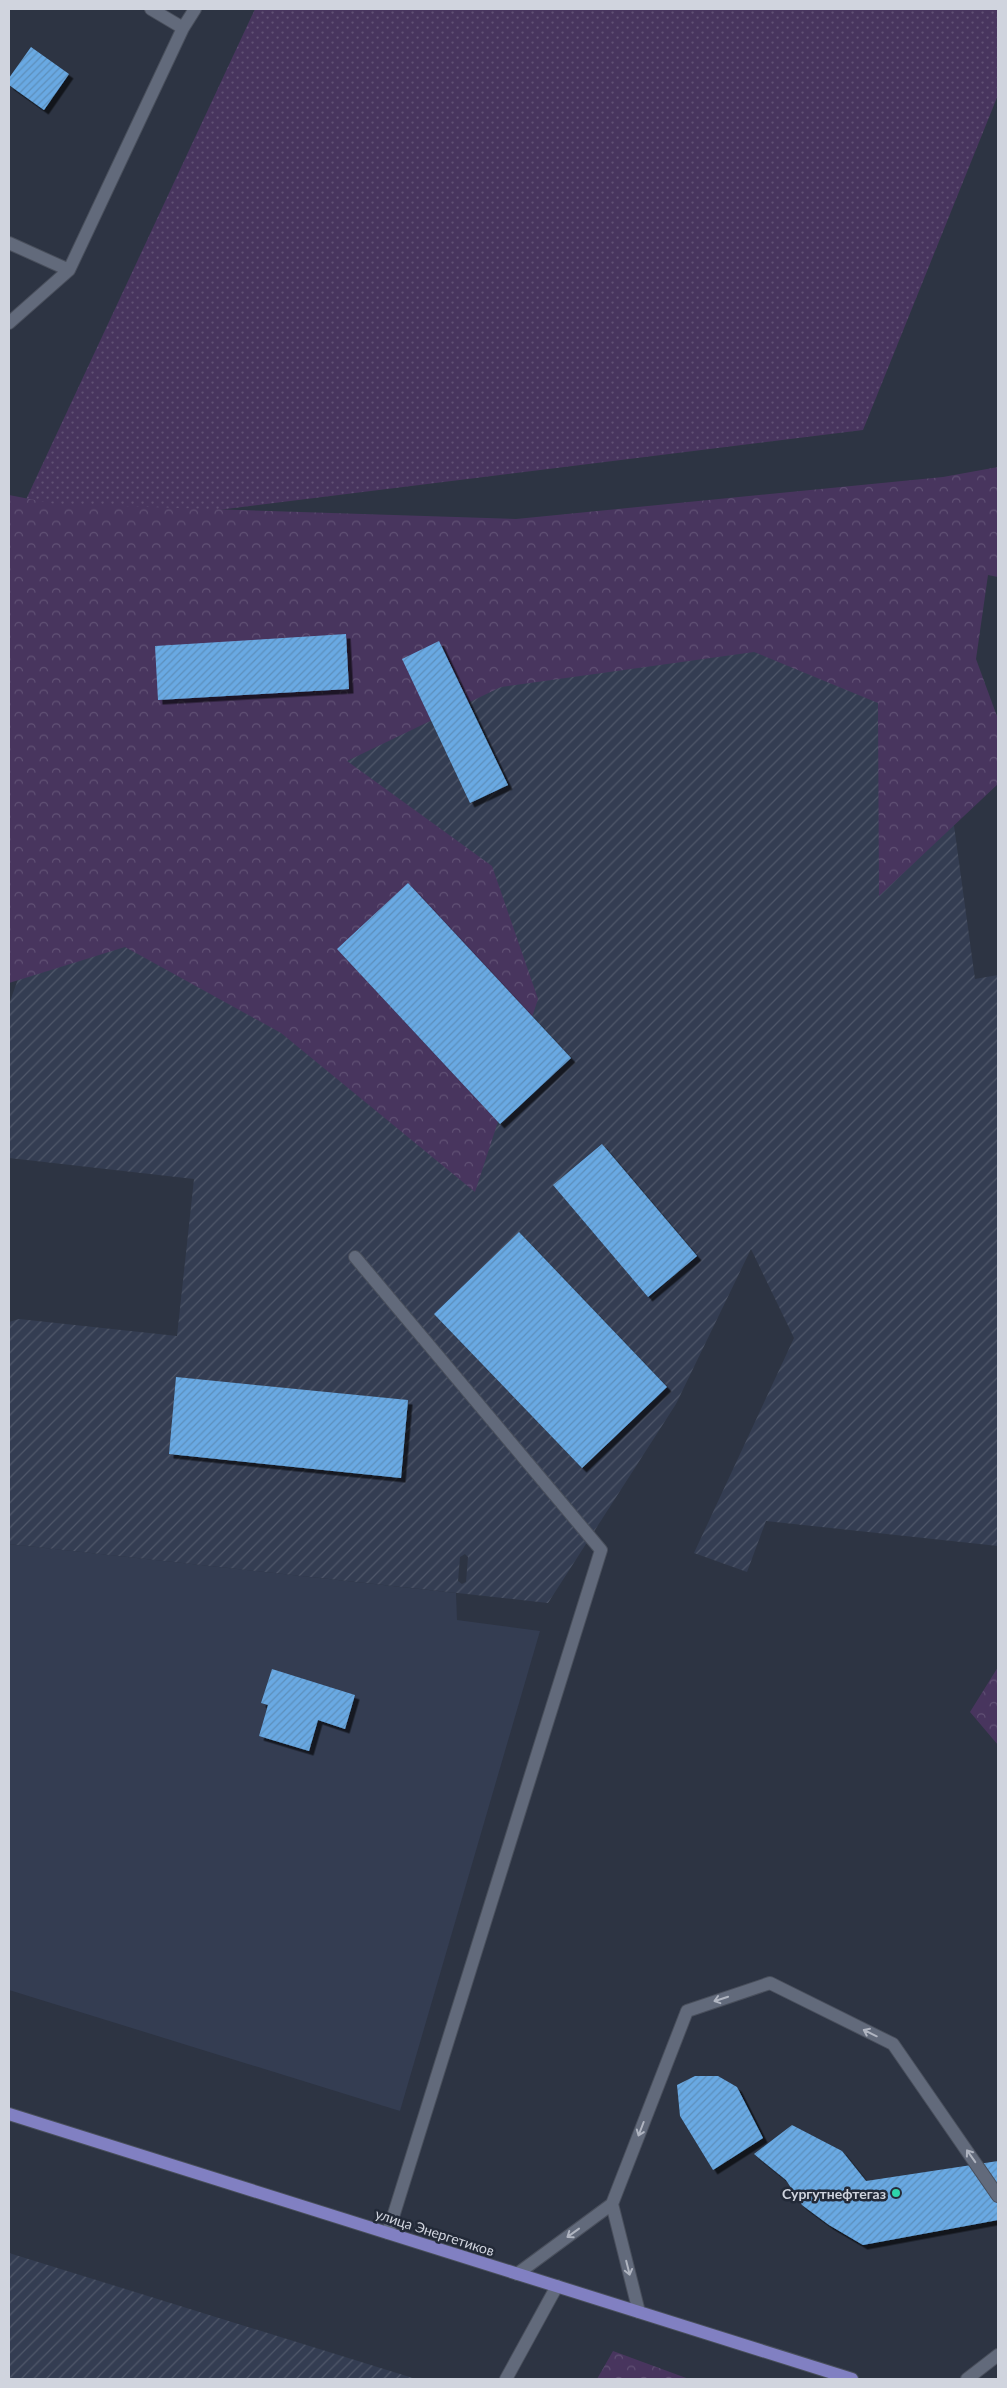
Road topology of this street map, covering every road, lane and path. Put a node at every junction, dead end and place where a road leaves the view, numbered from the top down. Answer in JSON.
{"nodes":[{"id":1,"x":151,"y":9,"type":"edge"},
{"id":2,"x":195,"y":9,"type":"edge"},
{"id":3,"x":183,"y":28,"type":"junction"},
{"id":4,"x":9,"y":244,"type":"edge"},
{"id":5,"x":69,"y":270,"type":"junction"},
{"id":6,"x":9,"y":323,"type":"edge"},
{"id":7,"x":356,"y":1257,"type":"dead end"},
{"id":8,"x":9,"y":2114,"type":"edge"},
{"id":9,"x":998,"y":2196,"type":"edge"},
{"id":10,"x":612,"y":2204,"type":"junction"},
{"id":11,"x":388,"y":2233,"type":"junction"},
{"id":12,"x":517,"y":2274,"type":"junction"},
{"id":13,"x":557,"y":2286,"type":"junction"},
{"id":14,"x":639,"y":2312,"type":"junction"},
{"id":15,"x":998,"y":2355,"type":"edge"},
{"id":16,"x":506,"y":2379,"type":"edge"},
{"id":17,"x":852,"y":2379,"type":"edge"},
{"id":18,"x":967,"y":2379,"type":"edge"}],
"edges":[{"from":1,"to":3,"type":"street"},
{"from":2,"to":3,"type":"street"},
{"from":3,"to":5,"type":"street"},
{"from":4,"to":5,"type":"street"},
{"from":5,"to":6,"type":"street"},
{"from":7,"to":11,"type":"street"},
{"from":8,"to":11,"type":"main road","name":"улица Энергетиков"},
{"from":9,"to":10,"type":"street","one_way":true},
{"from":10,"to":12,"type":"street","one_way":true},
{"from":10,"to":14,"type":"street","one_way":true},
{"from":11,"to":12,"type":"main road","name":"улица Энергетиков"},
{"from":12,"to":13,"type":"main road","name":"улица Энергетиков"},
{"from":13,"to":14,"type":"main road","name":"улица Энергетиков"},
{"from":13,"to":16,"type":"street"},
{"from":14,"to":17,"type":"main road","name":"улица Энергетиков"},
{"from":15,"to":18,"type":"street"}]}
